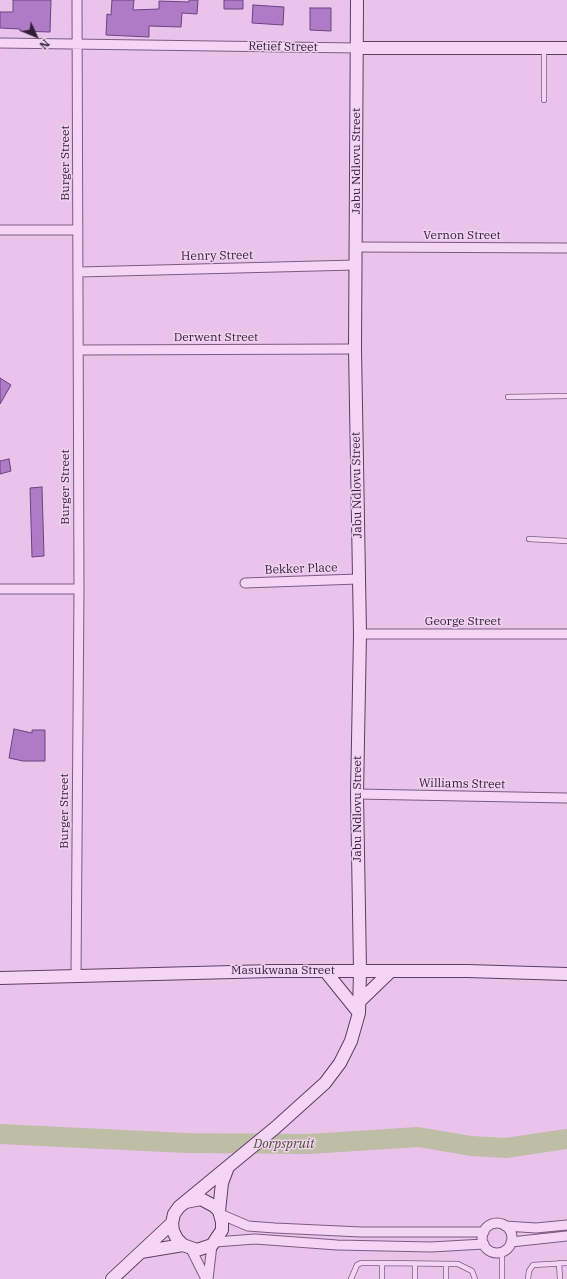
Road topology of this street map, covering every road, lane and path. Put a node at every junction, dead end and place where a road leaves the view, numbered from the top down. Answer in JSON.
{"nodes":[{"id":1,"x":77,"y":0,"type":"edge"},
{"id":2,"x":357,"y":0,"type":"edge"},
{"id":3,"x":0,"y":43,"type":"edge"},
{"id":4,"x":78,"y":44,"type":"junction"},
{"id":5,"x":357,"y":48,"type":"junction"},
{"id":6,"x":544,"y":48,"type":"junction"},
{"id":7,"x":567,"y":48,"type":"edge"},
{"id":8,"x":544,"y":100,"type":"dead end"},
{"id":9,"x":0,"y":230,"type":"edge"},
{"id":10,"x":78,"y":230,"type":"junction"},
{"id":11,"x":356,"y":247,"type":"junction"},
{"id":12,"x":567,"y":248,"type":"edge"},
{"id":13,"x":356,"y":265,"type":"junction"},
{"id":14,"x":79,"y":272,"type":"junction"},
{"id":15,"x":355,"y":349,"type":"junction"},
{"id":16,"x":78,"y":350,"type":"junction"},
{"id":17,"x":567,"y":396,"type":"edge"},
{"id":18,"x":508,"y":397,"type":"dead end"},
{"id":19,"x":529,"y":539,"type":"dead end"},
{"id":20,"x":567,"y":541,"type":"edge"},
{"id":21,"x":358,"y":579,"type":"junction"},
{"id":22,"x":244,"y":583,"type":"dead end"},
{"id":23,"x":0,"y":589,"type":"edge"},
{"id":24,"x":79,"y":589,"type":"junction"},
{"id":25,"x":360,"y":634,"type":"junction"},
{"id":26,"x":567,"y":634,"type":"edge"},
{"id":27,"x":357,"y":794,"type":"junction"},
{"id":28,"x":567,"y":798,"type":"edge"},
{"id":29,"x":360,"y":970,"type":"junction"},
{"id":30,"x":326,"y":972,"type":"junction"},
{"id":31,"x":390,"y":972,"type":"junction"},
{"id":32,"x":567,"y":974,"type":"edge"},
{"id":33,"x":76,"y":975,"type":"junction"},
{"id":34,"x":0,"y":978,"type":"edge"},
{"id":35,"x":359,"y":1007,"type":"junction"},
{"id":36,"x":231,"y":1164,"type":"junction"},
{"id":37,"x":186,"y":1202,"type":"junction"},
{"id":38,"x":220,"y":1213,"type":"junction"},
{"id":39,"x":172,"y":1223,"type":"junction"},
{"id":40,"x":567,"y":1225,"type":"edge"},
{"id":41,"x":505,"y":1226,"type":"junction"},
{"id":42,"x":484,"y":1232,"type":"junction"},
{"id":43,"x":567,"y":1236,"type":"edge"},
{"id":44,"x":511,"y":1242,"type":"junction"},
{"id":45,"x":214,"y":1244,"type":"junction"},
{"id":46,"x":484,"y":1244,"type":"junction"},
{"id":47,"x":187,"y":1247,"type":"junction"},
{"id":48,"x":141,"y":1252,"type":"junction"},
{"id":49,"x":502,"y":1252,"type":"junction"},
{"id":50,"x":382,"y":1263,"type":"junction"},
{"id":51,"x":560,"y":1263,"type":"junction"},
{"id":52,"x":567,"y":1263,"type":"edge"},
{"id":53,"x":415,"y":1264,"type":"junction"},
{"id":54,"x":446,"y":1264,"type":"junction"},
{"id":55,"x":112,"y":1279,"type":"edge"},
{"id":56,"x":207,"y":1279,"type":"edge"},
{"id":57,"x":351,"y":1279,"type":"edge"},
{"id":58,"x":382,"y":1279,"type":"edge"},
{"id":59,"x":415,"y":1279,"type":"edge"},
{"id":60,"x":446,"y":1279,"type":"edge"},
{"id":61,"x":475,"y":1279,"type":"edge"},
{"id":62,"x":502,"y":1279,"type":"edge"},
{"id":63,"x":528,"y":1279,"type":"edge"},
{"id":64,"x":560,"y":1279,"type":"edge"}],
"edges":[{"from":1,"to":4,"type":"street","name":"Burger Street"},
{"from":2,"to":5,"type":"street","name":"Jabu Ndlovu Street"},
{"from":3,"to":4,"type":"street","name":"Retief Street"},
{"from":4,"to":5,"type":"street","name":"Retief Street"},
{"from":4,"to":10,"type":"street","name":"Burger Street"},
{"from":5,"to":6,"type":"street","name":"Retief Street"},
{"from":5,"to":11,"type":"street","name":"Jabu Ndlovu Street"},
{"from":6,"to":7,"type":"street","name":"Retief Street"},
{"from":6,"to":8,"type":"lane"},
{"from":9,"to":10,"type":"street"},
{"from":10,"to":14,"type":"street","name":"Burger Street"},
{"from":11,"to":12,"type":"street","name":"Vernon Street"},
{"from":11,"to":13,"type":"street","name":"Jabu Ndlovu Street"},
{"from":13,"to":14,"type":"street","name":"Henry Street"},
{"from":13,"to":15,"type":"street","name":"Jabu Ndlovu Street"},
{"from":14,"to":16,"type":"street","name":"Burger Street"},
{"from":15,"to":16,"type":"street","name":"Derwent Street"},
{"from":15,"to":21,"type":"street","name":"Jabu Ndlovu Street"},
{"from":16,"to":24,"type":"street","name":"Burger Street"},
{"from":17,"to":18,"type":"lane"},
{"from":19,"to":20,"type":"lane"},
{"from":21,"to":22,"type":"street","name":"Bekker Place"},
{"from":21,"to":25,"type":"street","name":"Jabu Ndlovu Street"},
{"from":23,"to":24,"type":"street"},
{"from":24,"to":33,"type":"street","name":"Burger Street"},
{"from":25,"to":26,"type":"street","name":"George Street"},
{"from":25,"to":27,"type":"street","name":"Jabu Ndlovu Street"},
{"from":27,"to":28,"type":"street","name":"Williams Street"},
{"from":27,"to":29,"type":"street","name":"Jabu Ndlovu Street"},
{"from":29,"to":30,"type":"street","name":"Masukwana Street"},
{"from":29,"to":31,"type":"street","name":"Masukwana Street"},
{"from":29,"to":35,"type":"street","name":"Jabu Ndlovu Street"},
{"from":30,"to":33,"type":"street","name":"Masukwana Street"},
{"from":30,"to":35,"type":"street"},
{"from":31,"to":32,"type":"street","name":"Masukwana Street"},
{"from":31,"to":35,"type":"street"},
{"from":33,"to":34,"type":"street","name":"Masukwana Street"},
{"from":35,"to":36,"type":"street"},
{"from":36,"to":37,"type":"street"},
{"from":36,"to":38,"type":"street"},
{"from":37,"to":38,"type":"street"},
{"from":37,"to":39,"type":"street"},
{"from":38,"to":42,"type":"street"},
{"from":38,"to":45,"type":"street"},
{"from":39,"to":47,"type":"street"},
{"from":39,"to":48,"type":"street"},
{"from":40,"to":41,"type":"street"},
{"from":41,"to":42,"type":"street"},
{"from":41,"to":44,"type":"street"},
{"from":42,"to":46,"type":"street"},
{"from":43,"to":44,"type":"street"},
{"from":44,"to":49,"type":"street"},
{"from":45,"to":46,"type":"street"},
{"from":45,"to":47,"type":"street"},
{"from":45,"to":56,"type":"street"},
{"from":46,"to":49,"type":"street"},
{"from":47,"to":48,"type":"street"},
{"from":47,"to":56,"type":"street"},
{"from":48,"to":55,"type":"street"},
{"from":49,"to":62,"type":"lane"},
{"from":50,"to":53,"type":"lane"},
{"from":50,"to":57,"type":"lane"},
{"from":50,"to":58,"type":"lane"},
{"from":51,"to":52,"type":"lane"},
{"from":51,"to":63,"type":"lane"},
{"from":51,"to":64,"type":"lane"},
{"from":53,"to":54,"type":"lane"},
{"from":53,"to":59,"type":"lane"},
{"from":54,"to":60,"type":"lane"},
{"from":54,"to":61,"type":"lane"}]}
